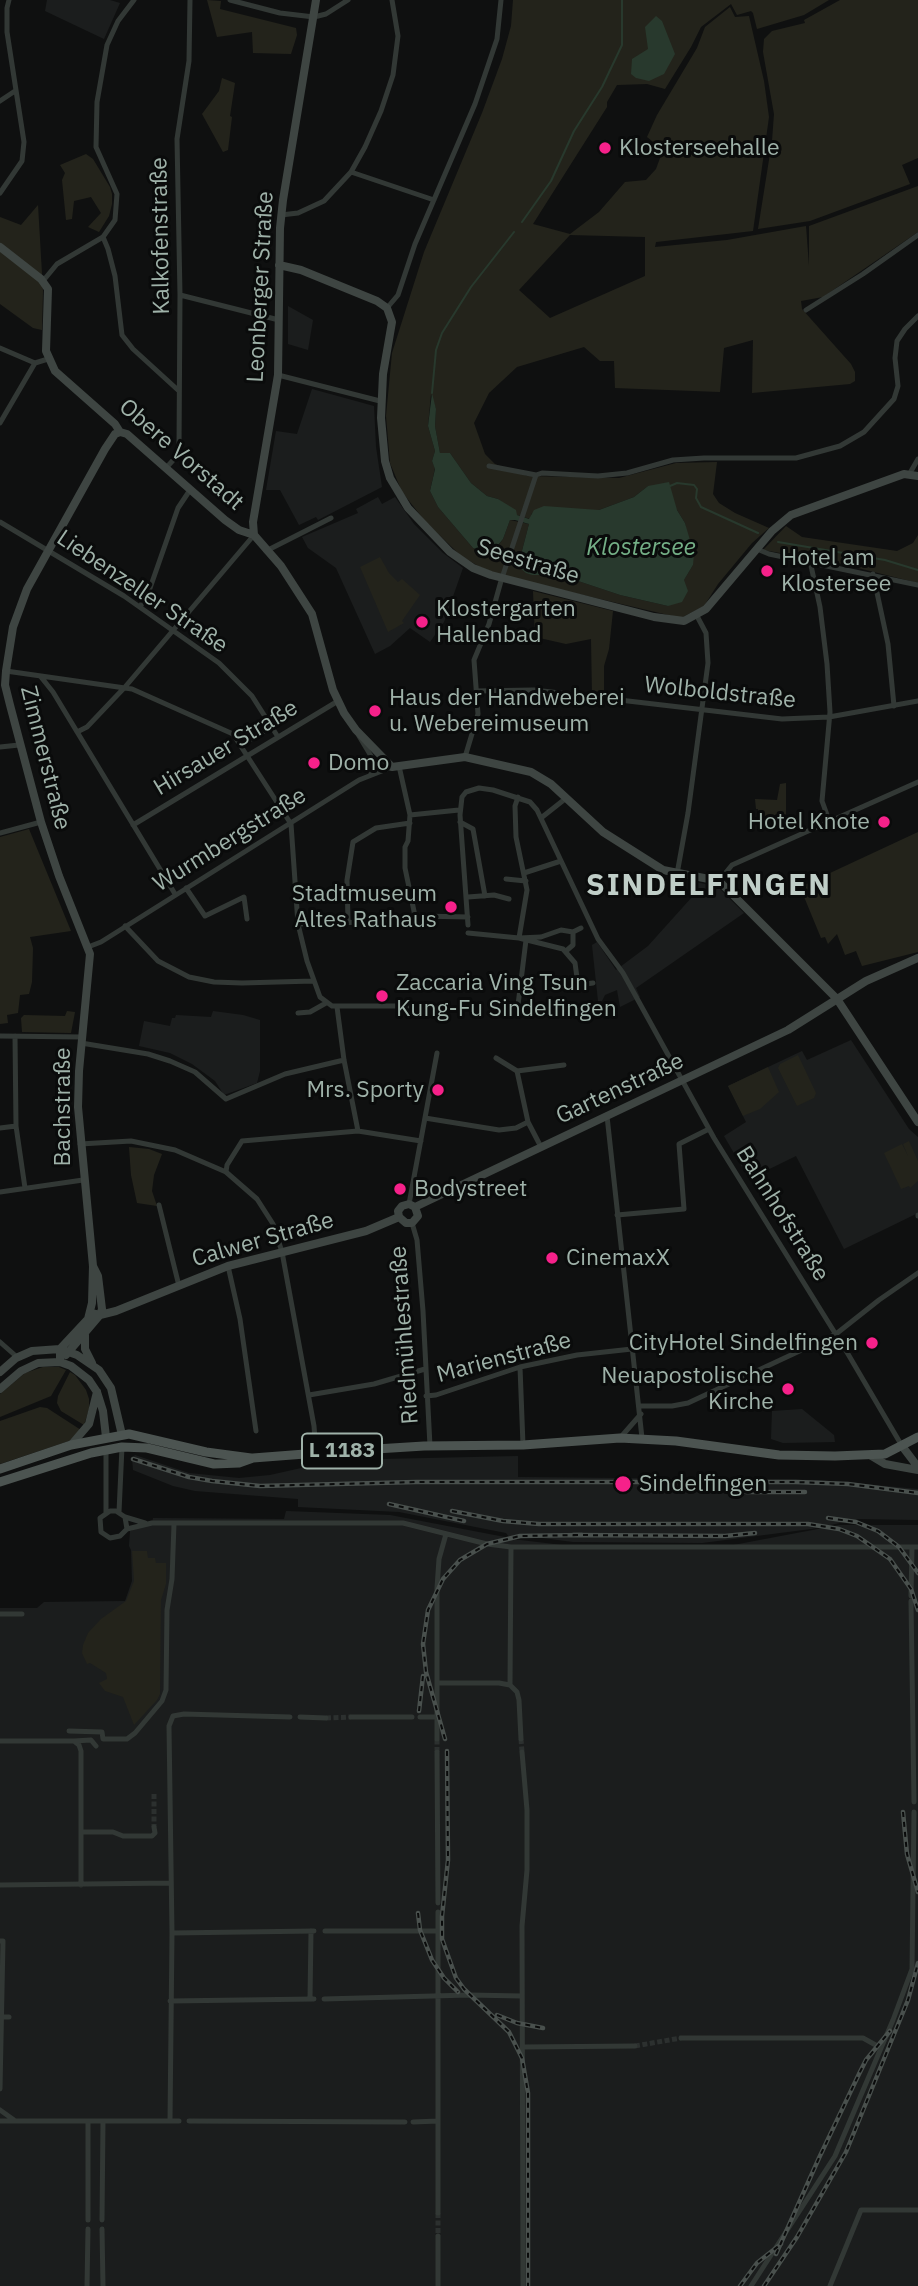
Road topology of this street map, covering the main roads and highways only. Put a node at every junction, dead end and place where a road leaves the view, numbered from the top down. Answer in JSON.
{"nodes":[{"id":1,"x":316,"y":0,"type":"edge"},
{"id":2,"x":0,"y":247,"type":"edge"},
{"id":3,"x":279,"y":265,"type":"junction"},
{"id":4,"x":120,"y":432,"type":"junction"},
{"id":5,"x":914,"y":475,"type":"edge"},
{"id":6,"x":254,"y":535,"type":"junction"},
{"id":7,"x":3,"y":670,"type":"edge"},
{"id":8,"x":88,"y":947,"type":"joint"},
{"id":9,"x":918,"y":958,"type":"edge"},
{"id":10,"x":837,"y":999,"type":"junction"},
{"id":11,"x":918,"y":1122,"type":"edge"},
{"id":12,"x":412,"y":1206,"type":"junction"},
{"id":13,"x":399,"y":1217,"type":"junction"},
{"id":14,"x":95,"y":1314,"type":"junction"},
{"id":15,"x":85,"y":1335,"type":"junction"},
{"id":16,"x":60,"y":1349,"type":"junction"},
{"id":17,"x":69,"y":1352,"type":"junction"},
{"id":18,"x":60,"y":1363,"type":"junction"},
{"id":19,"x":92,"y":1363,"type":"junction"},
{"id":20,"x":0,"y":1372,"type":"edge"},
{"id":21,"x":0,"y":1389,"type":"edge"},
{"id":22,"x":97,"y":1392,"type":"junction"},
{"id":23,"x":122,"y":1434,"type":"junction"},
{"id":24,"x":106,"y":1437,"type":"junction"},
{"id":25,"x":918,"y":1437,"type":"edge"},
{"id":26,"x":71,"y":1445,"type":"junction"},
{"id":27,"x":902,"y":1446,"type":"junction"},
{"id":28,"x":122,"y":1447,"type":"junction"},
{"id":29,"x":106,"y":1450,"type":"junction"},
{"id":30,"x":870,"y":1455,"type":"junction"},
{"id":31,"x":253,"y":1458,"type":"junction"},
{"id":32,"x":918,"y":1468,"type":"edge"},
{"id":33,"x":0,"y":1469,"type":"edge"},
{"id":34,"x":0,"y":1482,"type":"edge"}],
"edges":[{"from":1,"to":3,"type":"main road","name":"Leonberger Straße"},
{"from":2,"to":4,"type":"main road","name":"Obere Vorstadt"},
{"from":3,"to":5,"type":"main road","name":"Seestraße"},
{"from":3,"to":6,"type":"main road","name":"Leonberger Straße"},
{"from":4,"to":6,"type":"main road","name":"Obere Vorstadt"},
{"from":4,"to":7,"type":"main road","name":"Zimmerstraße"},
{"from":6,"to":10,"type":"main road","name":"Obere Vorstadt"},
{"from":7,"to":8,"type":"main road","name":"Zimmerstraße"},
{"from":8,"to":14,"type":"main road","name":"Bachstraße"},
{"from":9,"to":10,"type":"main road","name":"Gartenstraße"},
{"from":10,"to":11,"type":"main road"},
{"from":10,"to":12,"type":"main road","name":"Gartenstraße"},
{"from":12,"to":13,"type":"main road"},
{"from":12,"to":13,"type":"main road"},
{"from":13,"to":14,"type":"main road","name":"Calwer Straße"},
{"from":14,"to":15,"type":"main road"},
{"from":14,"to":16,"type":"main road"},
{"from":15,"to":17,"type":"main road"},
{"from":15,"to":19,"type":"main road"},
{"from":16,"to":17,"type":"main road"},
{"from":16,"to":18,"type":"main road"},
{"from":16,"to":20,"type":"main road"},
{"from":17,"to":18,"type":"main road"},
{"from":17,"to":19,"type":"main road"},
{"from":18,"to":21,"type":"main road"},
{"from":18,"to":22,"type":"main road"},
{"from":19,"to":23,"type":"main road"},
{"from":22,"to":24,"type":"main road"},
{"from":22,"to":26,"type":"main road"},
{"from":23,"to":24,"type":"main road","number":"L 1183"},
{"from":23,"to":28,"type":"main road"},
{"from":23,"to":31,"type":"main road","number":"L 1183"},
{"from":24,"to":26,"type":"main road","number":"L 1183"},
{"from":24,"to":29,"type":"main road"},
{"from":25,"to":27,"type":"main road","number":"L 1183"},
{"from":26,"to":33,"type":"main road","number":"L 1183"},
{"from":27,"to":30,"type":"main road","number":"L 1183"},
{"from":27,"to":32,"type":"main road"},
{"from":28,"to":29,"type":"main road","number":"L 1183"},
{"from":28,"to":31,"type":"main road","number":"L 1183"},
{"from":29,"to":34,"type":"main road","number":"L 1183"},
{"from":30,"to":31,"type":"main road","number":"L 1183"},
{"from":30,"to":32,"type":"main road"}]}
